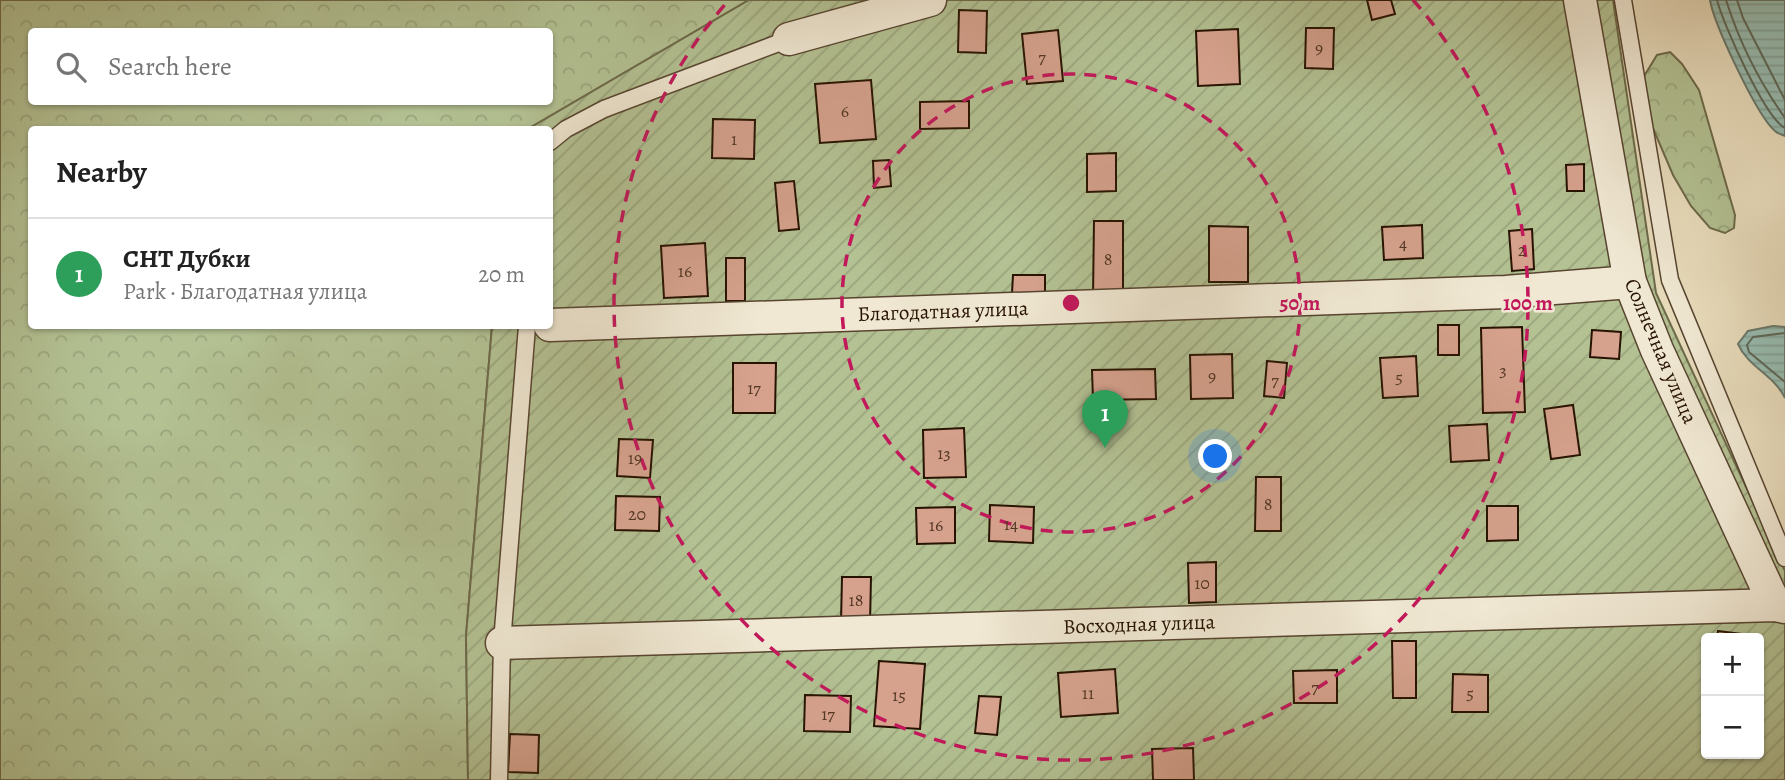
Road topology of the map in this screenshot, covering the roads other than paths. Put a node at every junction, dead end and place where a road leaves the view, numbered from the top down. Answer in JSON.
{"nodes":[{"id":1,"x":930,"y":0,"type":"edge"},
{"id":2,"x":1623,"y":0,"type":"edge"},
{"id":3,"x":1579,"y":1,"type":"edge"},
{"id":4,"x":789,"y":39,"type":"joint"},
{"id":5,"x":553,"y":140,"type":"edge"},
{"id":6,"x":1630,"y":282,"type":"junction"},
{"id":7,"x":553,"y":325,"type":"edge"},
{"id":8,"x":527,"y":329,"type":"edge"},
{"id":9,"x":1785,"y":558,"type":"edge"},
{"id":10,"x":1780,"y":606,"type":"edge"},
{"id":11,"x":502,"y":643,"type":"junction"},
{"id":12,"x":499,"y":780,"type":"edge"}],
"edges":[{"from":1,"to":4,"type":"street"},
{"from":2,"to":9,"type":"lane"},
{"from":3,"to":6,"type":"street","name":"Солнечная улица"},
{"from":4,"to":5,"type":"lane"},
{"from":6,"to":7,"type":"street","name":"Благодатная улица"},
{"from":6,"to":10,"type":"street","name":"Солнечная улица"},
{"from":8,"to":11,"type":"lane"},
{"from":10,"to":11,"type":"street","name":"Восходная улица"},
{"from":11,"to":12,"type":"lane"}]}
